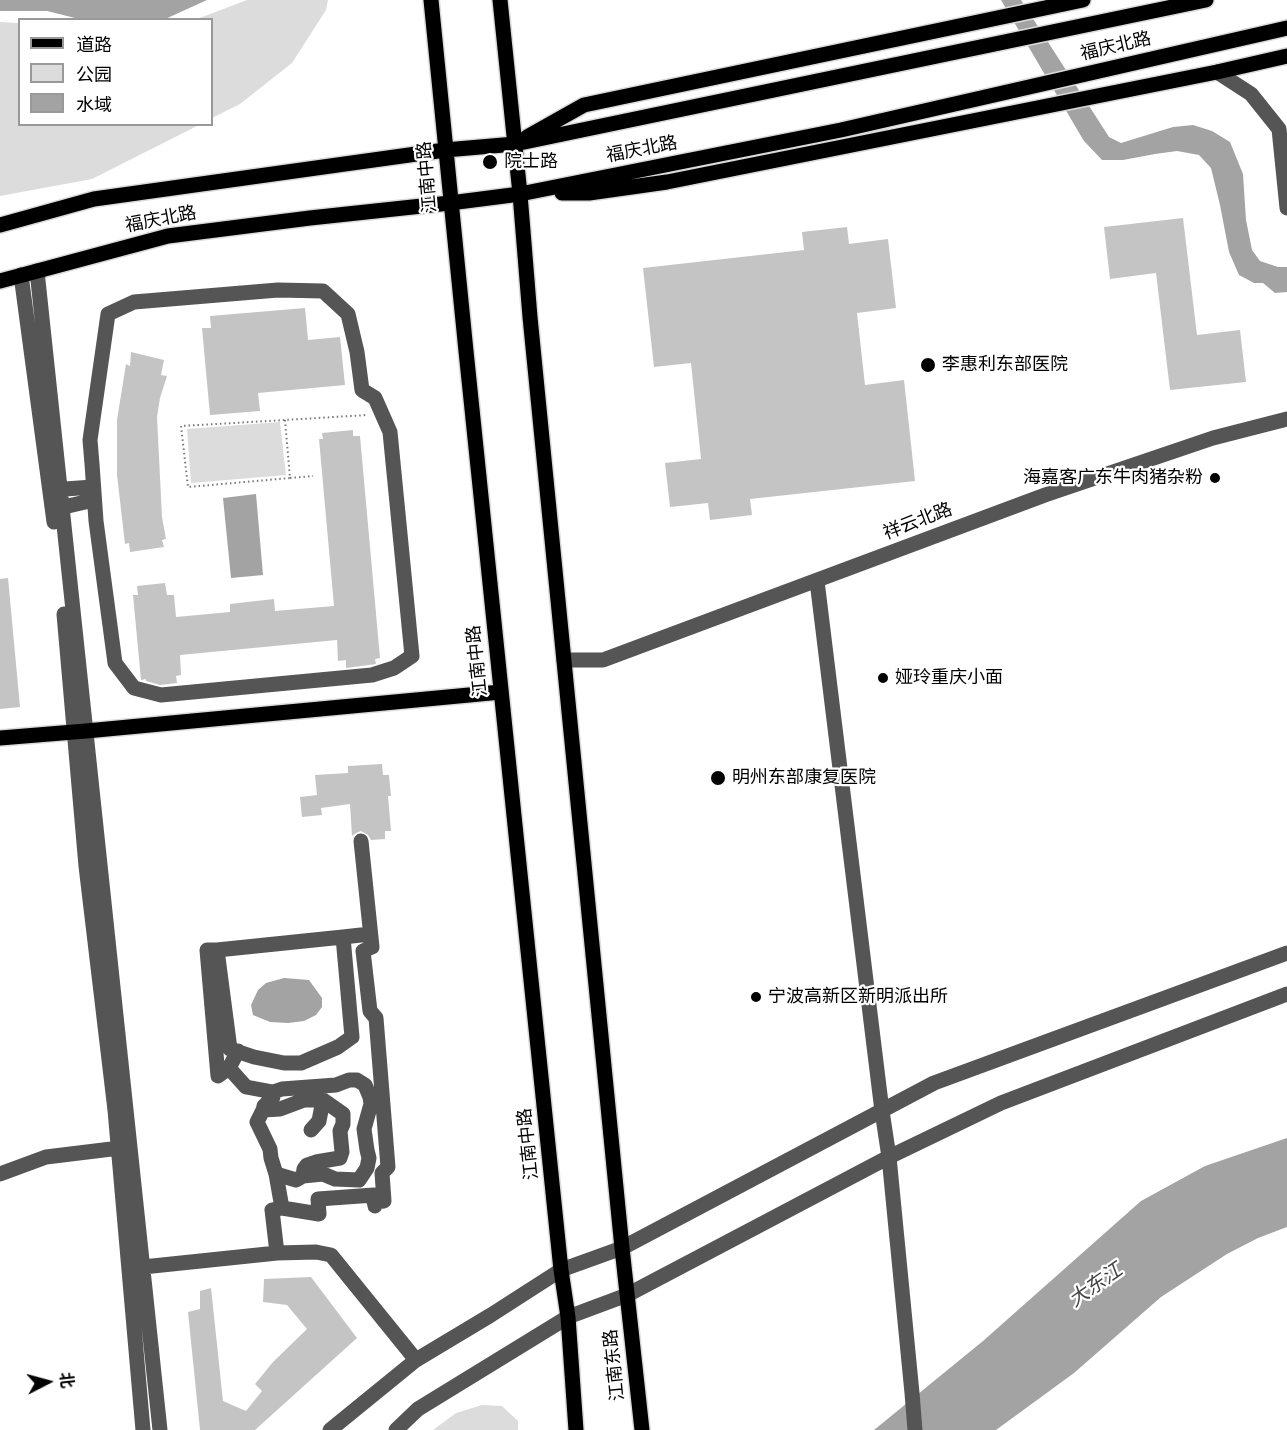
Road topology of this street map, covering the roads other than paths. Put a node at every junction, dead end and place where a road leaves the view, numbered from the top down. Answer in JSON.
{"nodes":[{"id":1,"x":431,"y":0,"type":"edge"},
{"id":2,"x":500,"y":0,"type":"edge"},
{"id":3,"x":1083,"y":0,"type":"edge"},
{"id":4,"x":1206,"y":0,"type":"edge"},
{"id":5,"x":1287,"y":28,"type":"edge"},
{"id":6,"x":1287,"y":56,"type":"edge"},
{"id":7,"x":1217,"y":72,"type":"junction"},
{"id":8,"x":515,"y":144,"type":"junction"},
{"id":9,"x":446,"y":150,"type":"junction"},
{"id":10,"x":520,"y":194,"type":"junction"},
{"id":11,"x":450,"y":203,"type":"junction"},
{"id":12,"x":1287,"y":208,"type":"edge"},
{"id":13,"x":0,"y":225,"type":"edge"},
{"id":14,"x":38,"y":271,"type":"junction"},
{"id":15,"x":21,"y":275,"type":"junction"},
{"id":16,"x":0,"y":281,"type":"edge"},
{"id":17,"x":1287,"y":419,"type":"edge"},
{"id":18,"x":55,"y":490,"type":"junction"},
{"id":19,"x":94,"y":493,"type":"junction"},
{"id":20,"x":58,"y":509,"type":"junction"},
{"id":21,"x":817,"y":580,"type":"junction"},
{"id":22,"x":564,"y":660,"type":"junction"},
{"id":23,"x":501,"y":692,"type":"junction"},
{"id":24,"x":80,"y":732,"type":"junction"},
{"id":25,"x":0,"y":738,"type":"edge"},
{"id":26,"x":362,"y":841,"type":"dead end"},
{"id":27,"x":370,"y":934,"type":"junction"},
{"id":28,"x":343,"y":937,"type":"junction"},
{"id":29,"x":217,"y":950,"type":"junction"},
{"id":30,"x":363,"y":951,"type":"junction"},
{"id":31,"x":1287,"y":953,"type":"edge"},
{"id":32,"x":1287,"y":994,"type":"edge"},
{"id":33,"x":362,"y":1040,"type":"dead end"},
{"id":34,"x":237,"y":1051,"type":"junction"},
{"id":35,"x":229,"y":1068,"type":"junction"},
{"id":36,"x":273,"y":1092,"type":"junction"},
{"id":37,"x":323,"y":1100,"type":"junction"},
{"id":38,"x":266,"y":1110,"type":"junction"},
{"id":39,"x":882,"y":1111,"type":"junction"},
{"id":40,"x":312,"y":1130,"type":"dead end"},
{"id":41,"x":124,"y":1148,"type":"junction"},
{"id":42,"x":889,"y":1156,"type":"junction"},
{"id":43,"x":0,"y":1174,"type":"edge"},
{"id":44,"x":276,"y":1174,"type":"junction"},
{"id":45,"x":303,"y":1176,"type":"junction"},
{"id":46,"x":277,"y":1209,"type":"junction"},
{"id":47,"x":622,"y":1248,"type":"junction"},
{"id":48,"x":277,"y":1253,"type":"junction"},
{"id":49,"x":143,"y":1268,"type":"junction"},
{"id":50,"x":561,"y":1270,"type":"junction"},
{"id":51,"x":627,"y":1295,"type":"junction"},
{"id":52,"x":568,"y":1317,"type":"junction"},
{"id":53,"x":416,"y":1360,"type":"junction"},
{"id":54,"x":144,"y":1430,"type":"edge"},
{"id":55,"x":160,"y":1430,"type":"edge"},
{"id":56,"x":330,"y":1430,"type":"edge"},
{"id":57,"x":396,"y":1430,"type":"edge"},
{"id":58,"x":576,"y":1430,"type":"edge"},
{"id":59,"x":642,"y":1430,"type":"edge"},
{"id":60,"x":915,"y":1430,"type":"edge"}],
"edges":[{"from":1,"to":9,"type":"main road","name":"江南中路"},
{"from":2,"to":8,"type":"main road"},
{"from":3,"to":8,"type":"main road"},
{"from":4,"to":8,"type":"main road","name":"福庆北路"},
{"from":5,"to":10,"type":"main road","name":"福庆北路"},
{"from":6,"to":7,"type":"main road"},
{"from":7,"to":10,"type":"main road"},
{"from":7,"to":12,"type":"street"},
{"from":8,"to":9,"type":"main road","name":"福庆北路"},
{"from":8,"to":10,"type":"main road"},
{"from":9,"to":11,"type":"main road","name":"江南中路"},
{"from":9,"to":13,"type":"main road","name":"福庆北路"},
{"from":10,"to":11,"type":"main road","name":"福庆北路"},
{"from":10,"to":22,"type":"main road"},
{"from":11,"to":14,"type":"main road","name":"福庆北路"},
{"from":11,"to":23,"type":"main road","name":"江南中路"},
{"from":14,"to":15,"type":"main road","name":"福庆北路"},
{"from":14,"to":18,"type":"street"},
{"from":15,"to":16,"type":"main road","name":"福庆北路"},
{"from":15,"to":18,"type":"street"},
{"from":17,"to":21,"type":"street","name":"祥云北路"},
{"from":18,"to":19,"type":"street"},
{"from":18,"to":20,"type":"street"},
{"from":19,"to":19,"type":"street"},
{"from":19,"to":20,"type":"street"},
{"from":20,"to":24,"type":"street"},
{"from":21,"to":22,"type":"street","name":"祥云北路"},
{"from":21,"to":39,"type":"street"},
{"from":22,"to":47,"type":"main road"},
{"from":23,"to":24,"type":"main road"},
{"from":23,"to":50,"type":"main road","name":"江南中路"},
{"from":24,"to":25,"type":"main road"},
{"from":24,"to":41,"type":"street"},
{"from":26,"to":27,"type":"street"},
{"from":27,"to":28,"type":"street"},
{"from":27,"to":30,"type":"street"},
{"from":28,"to":29,"type":"street"},
{"from":28,"to":34,"type":"street"},
{"from":29,"to":34,"type":"street"},
{"from":29,"to":35,"type":"street"},
{"from":30,"to":33,"type":"street"},
{"from":30,"to":46,"type":"street"},
{"from":31,"to":39,"type":"street"},
{"from":32,"to":42,"type":"street"},
{"from":34,"to":35,"type":"street"},
{"from":35,"to":36,"type":"street"},
{"from":36,"to":38,"type":"street"},
{"from":36,"to":45,"type":"street"},
{"from":37,"to":38,"type":"street"},
{"from":37,"to":40,"type":"street"},
{"from":37,"to":45,"type":"street"},
{"from":38,"to":44,"type":"street"},
{"from":39,"to":42,"type":"street"},
{"from":39,"to":47,"type":"street"},
{"from":41,"to":43,"type":"street"},
{"from":41,"to":49,"type":"street"},
{"from":41,"to":54,"type":"street"},
{"from":42,"to":51,"type":"street"},
{"from":42,"to":60,"type":"street"},
{"from":44,"to":45,"type":"street"},
{"from":44,"to":46,"type":"street"},
{"from":46,"to":48,"type":"street"},
{"from":47,"to":50,"type":"street"},
{"from":47,"to":51,"type":"main road"},
{"from":48,"to":49,"type":"street"},
{"from":48,"to":53,"type":"street"},
{"from":49,"to":55,"type":"street"},
{"from":50,"to":52,"type":"main road","name":"江南中路"},
{"from":50,"to":53,"type":"street"},
{"from":51,"to":52,"type":"street"},
{"from":51,"to":59,"type":"main road","name":"江南东路"},
{"from":52,"to":57,"type":"street"},
{"from":52,"to":58,"type":"main road"},
{"from":53,"to":56,"type":"street"}]}
